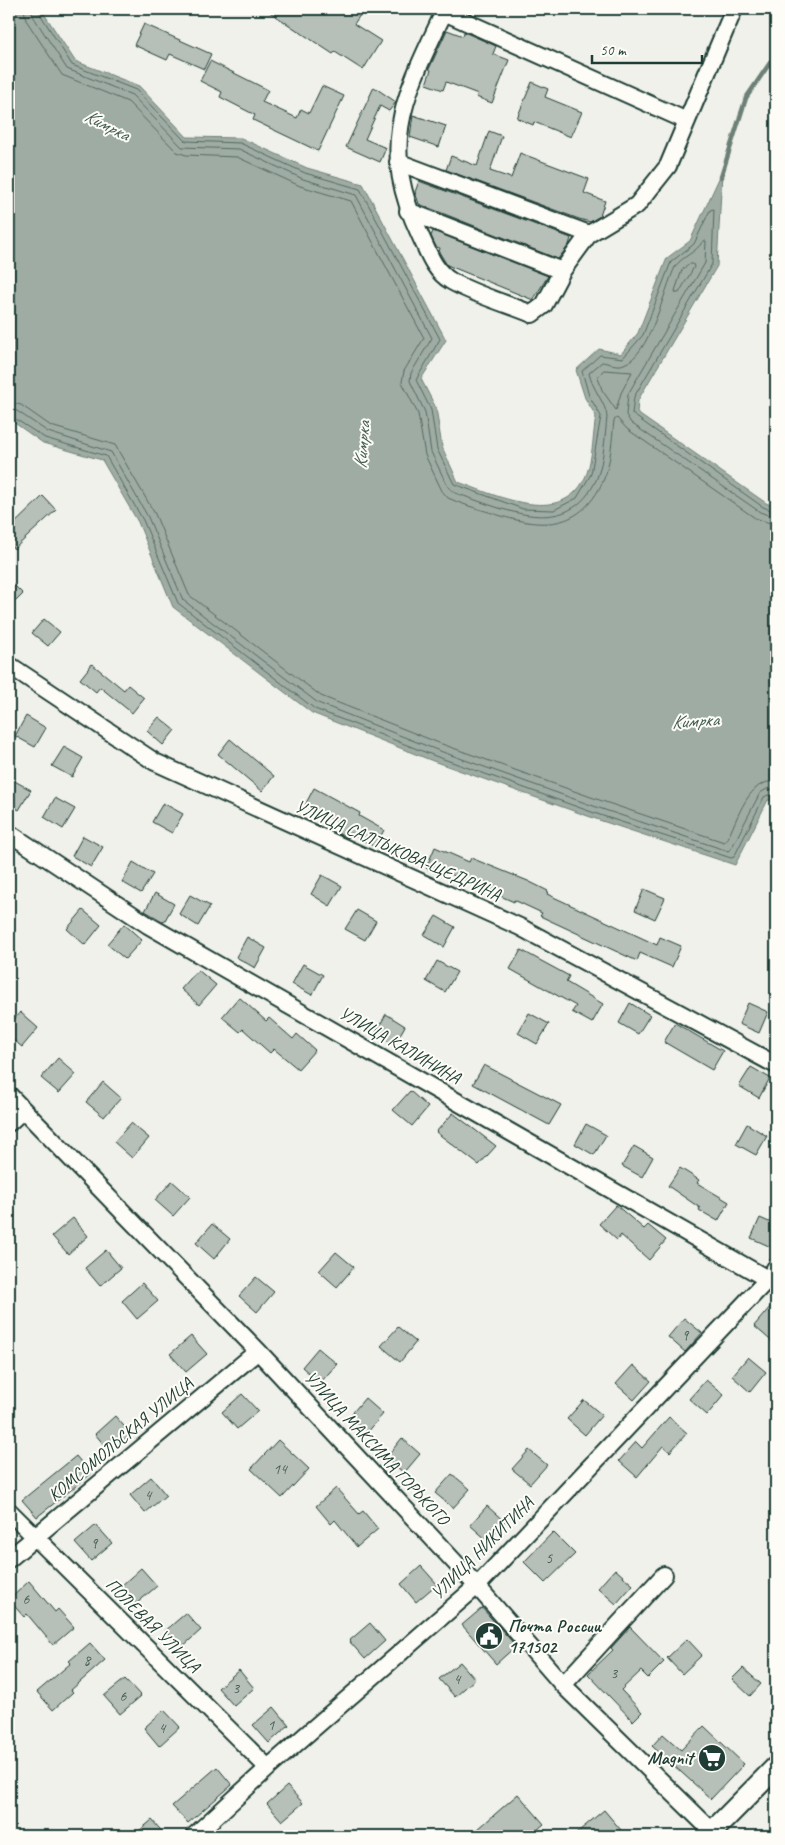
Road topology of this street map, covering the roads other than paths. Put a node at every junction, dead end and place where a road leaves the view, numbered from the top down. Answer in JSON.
{"nodes":[{"id":1,"x":734,"y":9,"type":"edge"},
{"id":2,"x":687,"y":121,"type":"junction"},
{"id":3,"x":398,"y":162,"type":"junction"},
{"id":4,"x":408,"y":211,"type":"junction"},
{"id":5,"x":589,"y":234,"type":"junction"},
{"id":6,"x":562,"y":271,"type":"junction"},
{"id":7,"x":9,"y":666,"type":"edge"},
{"id":8,"x":9,"y":834,"type":"edge"},
{"id":9,"x":776,"y":1065,"type":"edge"},
{"id":10,"x":9,"y":1095,"type":"edge"},
{"id":11,"x":23,"y":1110,"type":"junction"},
{"id":12,"x":9,"y":1123,"type":"edge"},
{"id":13,"x":774,"y":1276,"type":"edge"},
{"id":14,"x":258,"y":1350,"type":"junction"},
{"id":15,"x":9,"y":1511,"type":"edge"},
{"id":16,"x":35,"y":1536,"type":"junction"},
{"id":17,"x":9,"y":1559,"type":"edge"},
{"id":18,"x":664,"y":1575,"type":"dead end"},
{"id":19,"x":477,"y":1586,"type":"junction"},
{"id":20,"x":563,"y":1685,"type":"junction"},
{"id":21,"x":268,"y":1768,"type":"junction"},
{"id":22,"x":776,"y":1768,"type":"edge"},
{"id":23,"x":712,"y":1834,"type":"edge"},
{"id":24,"x":194,"y":1836,"type":"edge"}],
"edges":[{"from":1,"to":2,"type":"street"},
{"from":2,"to":3,"type":"street"},
{"from":2,"to":5,"type":"street"},
{"from":3,"to":4,"type":"street"},
{"from":3,"to":5,"type":"street"},
{"from":4,"to":6,"type":"street"},
{"from":4,"to":6,"type":"street"},
{"from":5,"to":6,"type":"street"},
{"from":7,"to":9,"type":"street","name":"УЛИЦА САЛТЫКОВА-ЩЕДРИНА"},
{"from":8,"to":13,"type":"street","name":"УЛИЦА КАЛИНИНА"},
{"from":10,"to":11,"type":"street","name":"УЛИЦА МАКСИМА ГОРЬКОГО"},
{"from":11,"to":12,"type":"street"},
{"from":11,"to":14,"type":"street","name":"УЛИЦА МАКСИМА ГОРЬКОГО"},
{"from":13,"to":19,"type":"street","name":"УЛИЦА НИКИТИНА"},
{"from":14,"to":16,"type":"street","name":"КОМСОМОЛЬСКАЯ УЛИЦА"},
{"from":14,"to":19,"type":"street","name":"УЛИЦА МАКСИМА ГОРЬКОГО"},
{"from":15,"to":16,"type":"street","name":"ПОЛЕВАЯ УЛИЦА"},
{"from":16,"to":17,"type":"street","name":"КОМСОМОЛЬСКАЯ УЛИЦА"},
{"from":16,"to":21,"type":"street","name":"ПОЛЕВАЯ УЛИЦА"},
{"from":18,"to":20,"type":"street"},
{"from":19,"to":20,"type":"street","name":"УЛИЦА МАКСИМА ГОРЬКОГО"},
{"from":19,"to":21,"type":"street","name":"УЛИЦА НИКИТИНА"},
{"from":20,"to":23,"type":"street","name":"УЛИЦА МАКСИМА ГОРЬКОГО"},
{"from":21,"to":24,"type":"street","name":"УЛИЦА НИКИТИНА"},
{"from":22,"to":23,"type":"main road"}]}
